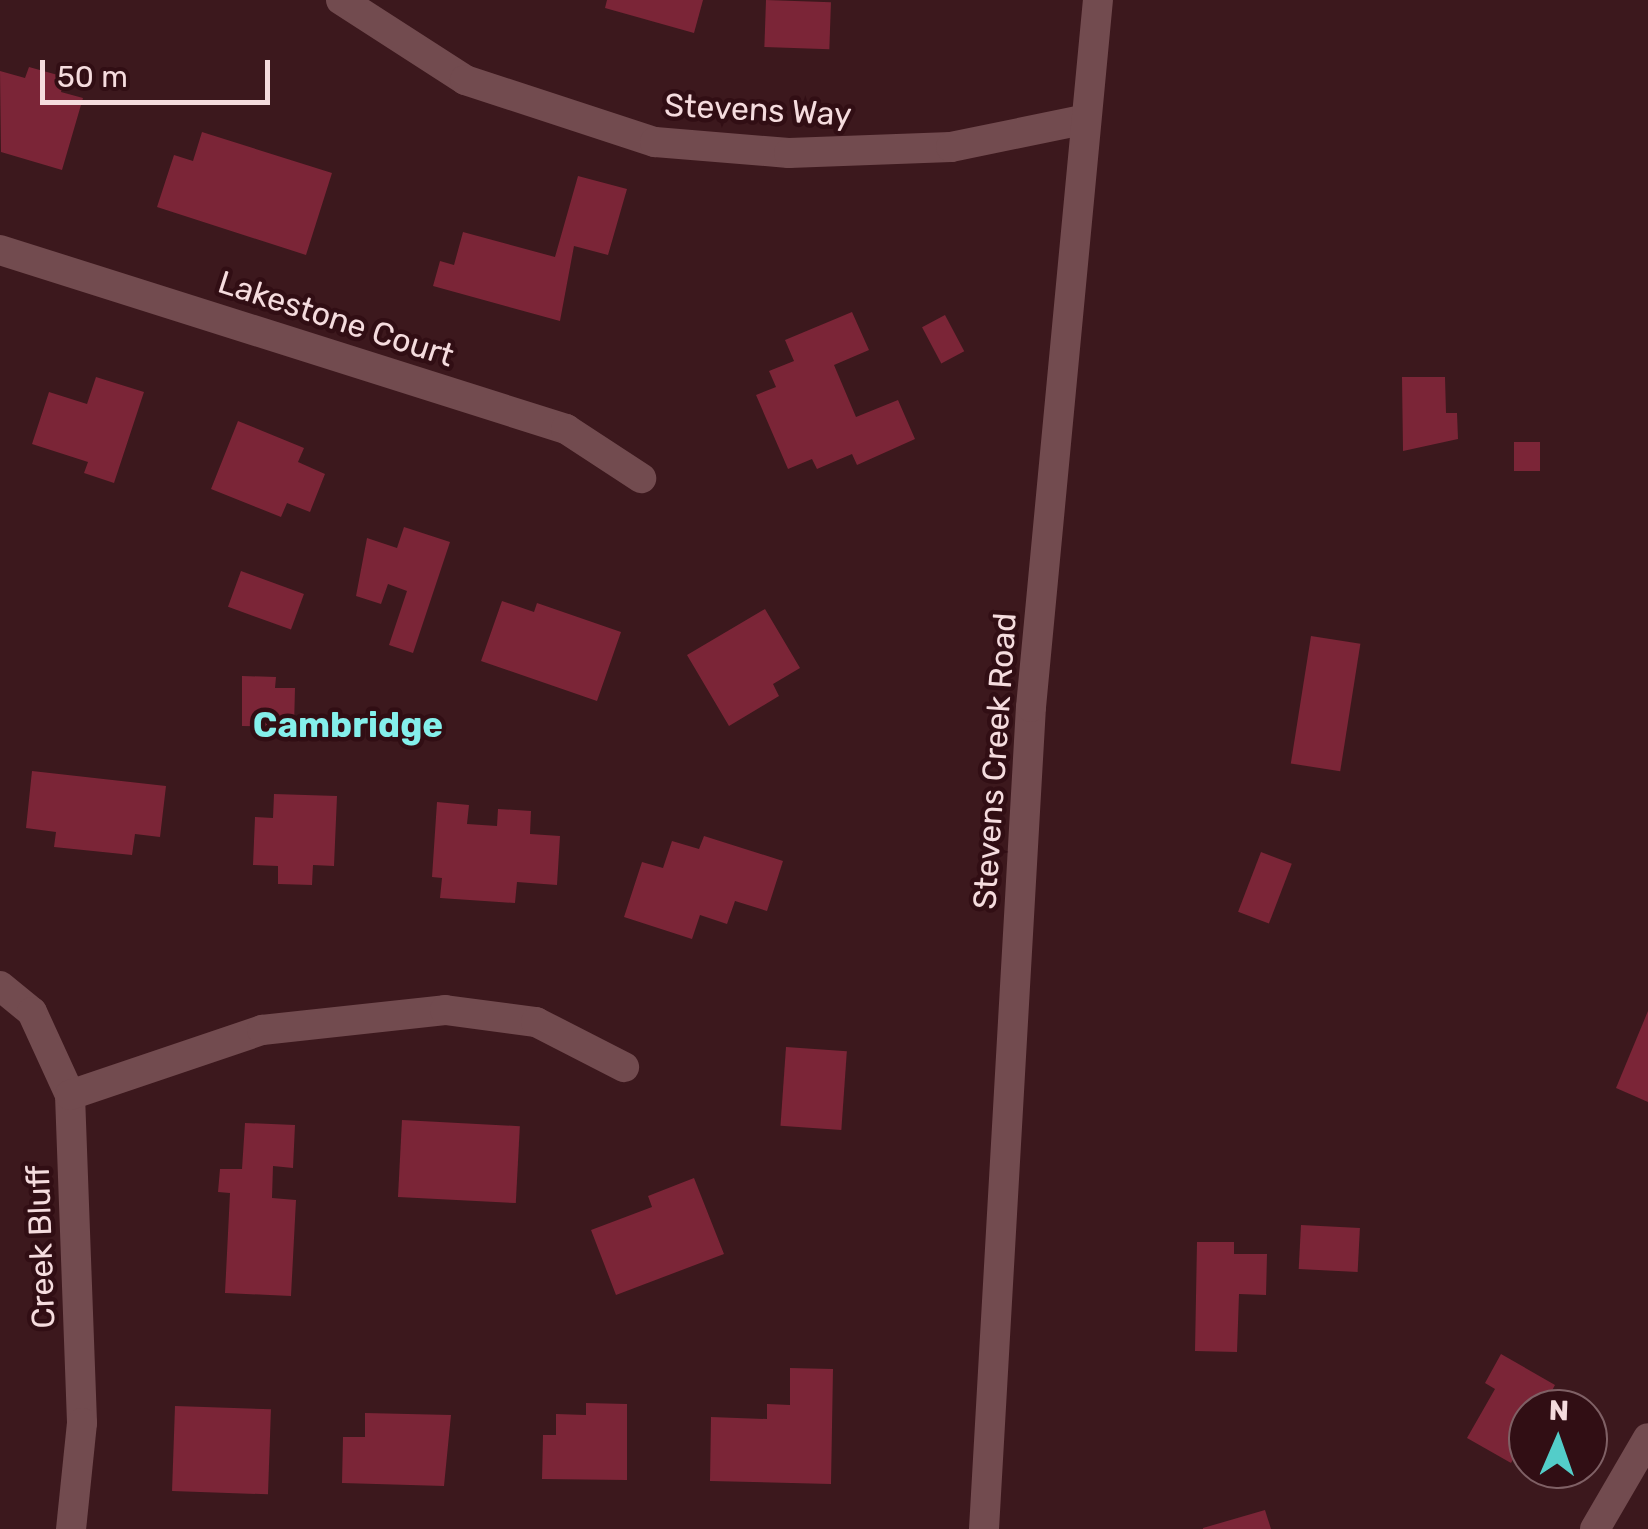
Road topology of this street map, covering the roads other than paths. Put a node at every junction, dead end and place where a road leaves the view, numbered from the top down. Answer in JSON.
{"nodes":[{"id":1,"x":342,"y":0,"type":"edge"},
{"id":2,"x":1098,"y":0,"type":"edge"},
{"id":3,"x":1082,"y":120,"type":"junction"},
{"id":4,"x":0,"y":250,"type":"edge"},
{"id":5,"x":641,"y":478,"type":"dead end"},
{"id":6,"x":0,"y":986,"type":"edge"},
{"id":7,"x":624,"y":1067,"type":"dead end"},
{"id":8,"x":70,"y":1095,"type":"junction"},
{"id":9,"x":1648,"y":1438,"type":"edge"},
{"id":10,"x":71,"y":1529,"type":"edge"},
{"id":11,"x":984,"y":1529,"type":"edge"},
{"id":12,"x":1595,"y":1529,"type":"edge"}],
"edges":[{"from":1,"to":3,"type":"street","name":"Stevens Way"},
{"from":2,"to":3,"type":"street","name":"Stevens Creek Road"},
{"from":3,"to":11,"type":"street","name":"Stevens Creek Road"},
{"from":4,"to":5,"type":"street","name":"Lakestone Court"},
{"from":6,"to":8,"type":"street","name":"Creek Bluff"},
{"from":7,"to":8,"type":"street"},
{"from":8,"to":10,"type":"street","name":"Creek Bluff"},
{"from":9,"to":12,"type":"street"}]}
